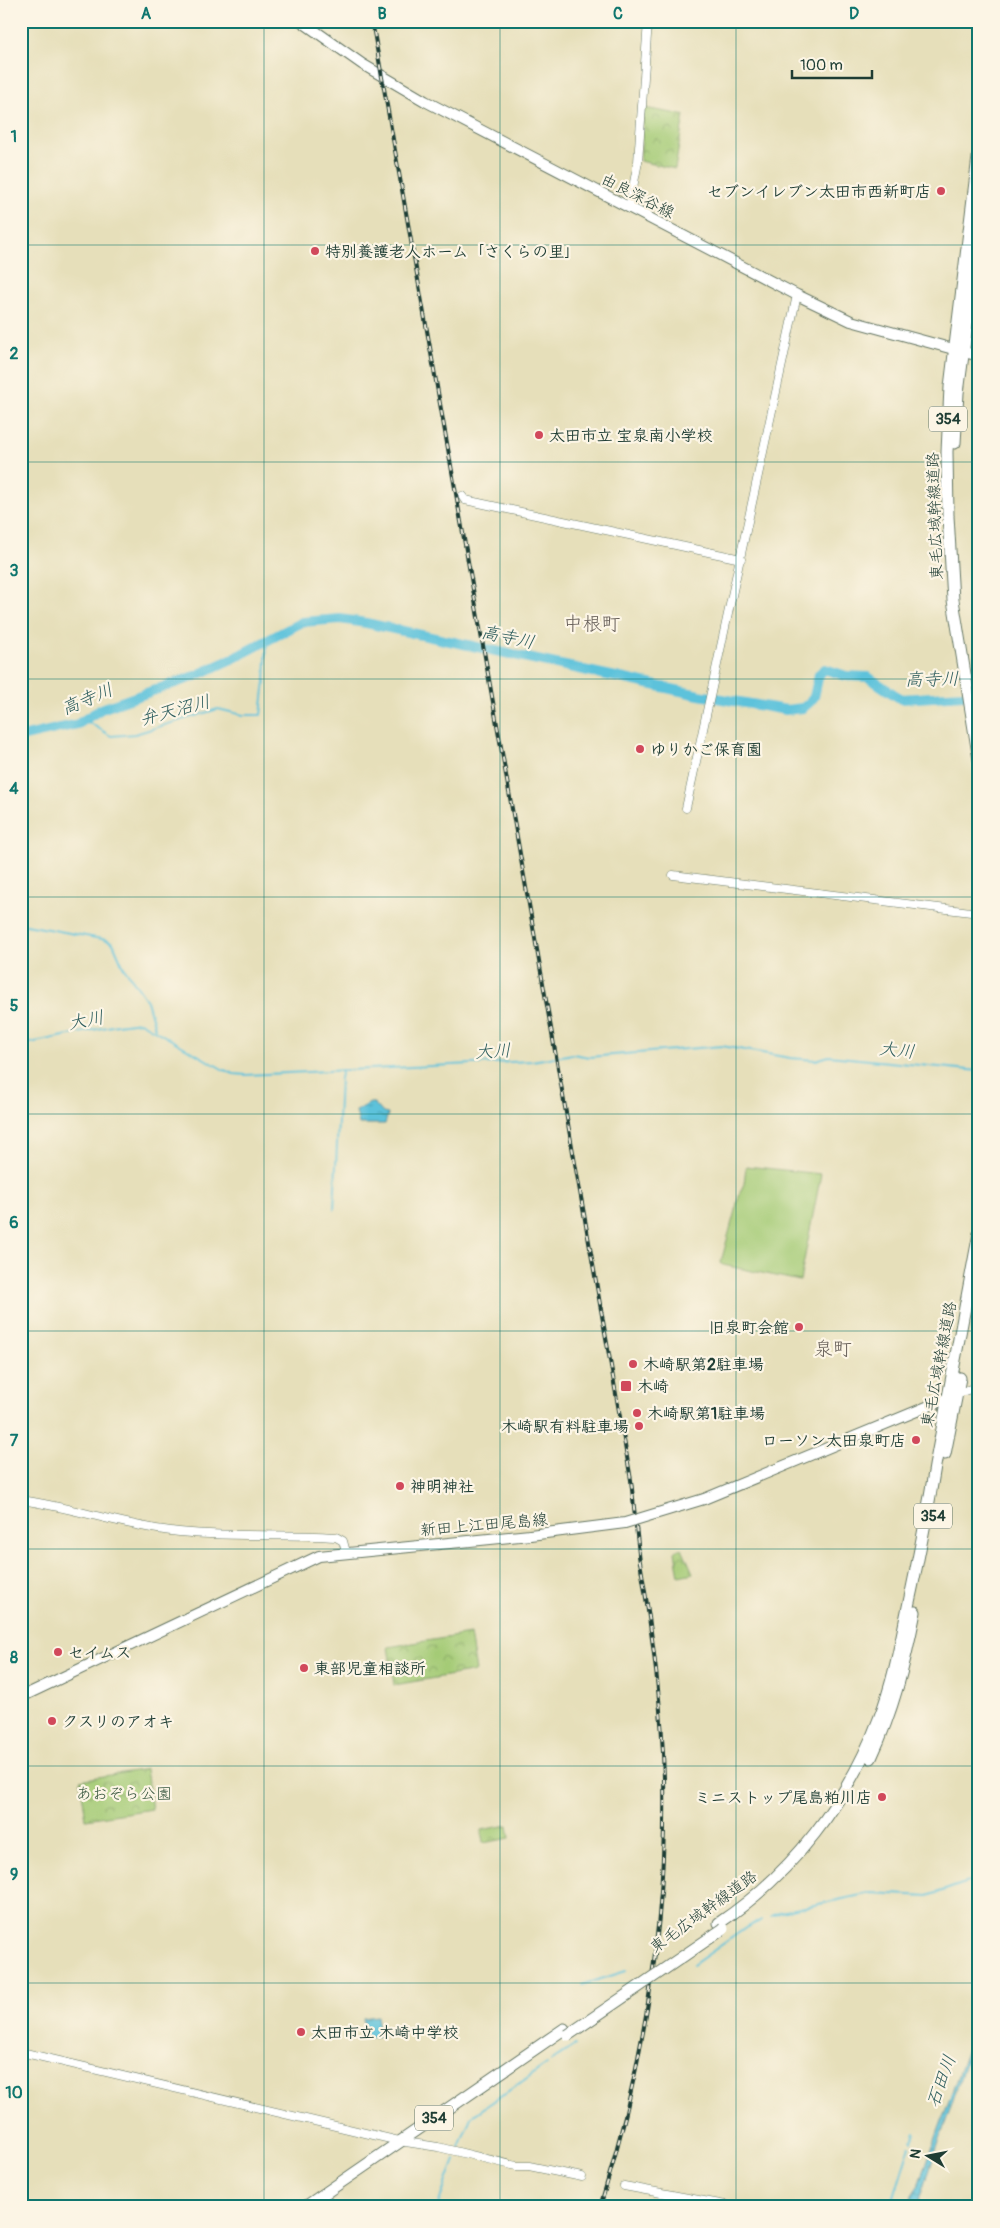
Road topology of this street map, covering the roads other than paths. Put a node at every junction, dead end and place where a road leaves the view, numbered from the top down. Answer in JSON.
{"nodes":[{"id":1,"x":301,"y":21,"type":"edge"},
{"id":2,"x":648,"y":21,"type":"edge"},
{"id":3,"x":979,"y":149,"type":"edge"},
{"id":4,"x":629,"y":208,"type":"junction"},
{"id":5,"x":979,"y":234,"type":"edge"},
{"id":6,"x":797,"y":295,"type":"junction"},
{"id":7,"x":959,"y":351,"type":"junction"},
{"id":8,"x":979,"y":356,"type":"edge"},
{"id":9,"x":462,"y":496,"type":"dead end"},
{"id":10,"x":740,"y":559,"type":"junction"},
{"id":11,"x":971,"y":694,"type":"junction"},
{"id":12,"x":979,"y":717,"type":"edge"},
{"id":13,"x":979,"y":760,"type":"edge"},
{"id":14,"x":686,"y":808,"type":"dead end"},
{"id":15,"x":673,"y":874,"type":"dead end"},
{"id":16,"x":979,"y":913,"type":"edge"},
{"id":17,"x":979,"y":1233,"type":"edge"},
{"id":18,"x":979,"y":1273,"type":"edge"},
{"id":19,"x":979,"y":1386,"type":"edge"},
{"id":20,"x":952,"y":1397,"type":"junction"},
{"id":21,"x":21,"y":1500,"type":"edge"},
{"id":22,"x":346,"y":1552,"type":"junction"},
{"id":23,"x":916,"y":1603,"type":"junction"},
{"id":24,"x":902,"y":1637,"type":"junction"},
{"id":25,"x":21,"y":1697,"type":"edge"},
{"id":26,"x":721,"y":1926,"type":"junction"},
{"id":27,"x":566,"y":2032,"type":"junction"},
{"id":28,"x":21,"y":2052,"type":"edge"},
{"id":29,"x":399,"y":2141,"type":"junction"},
{"id":30,"x":411,"y":2141,"type":"junction"},
{"id":31,"x":582,"y":2177,"type":"dead end"},
{"id":32,"x":624,"y":2186,"type":"dead end"},
{"id":33,"x":305,"y":2207,"type":"edge"},
{"id":34,"x":317,"y":2207,"type":"edge"},
{"id":35,"x":736,"y":2207,"type":"edge"}],
"edges":[{"from":1,"to":4,"type":"main road","name":"由良深谷線"},
{"from":2,"to":4,"type":"street"},
{"from":3,"to":7,"type":"highway","name":"東毛広域幹線道路","number":"354"},
{"from":4,"to":6,"type":"main road","name":"由良深谷線"},
{"from":5,"to":7,"type":"highway","name":"東毛広域幹線道路","number":"354"},
{"from":6,"to":7,"type":"main road","name":"由良深谷線"},
{"from":6,"to":10,"type":"street"},
{"from":7,"to":8,"type":"main road","name":"由良深谷線"},
{"from":7,"to":11,"type":"highway","name":"東毛広域幹線道路","number":"354"},
{"from":9,"to":10,"type":"street"},
{"from":10,"to":14,"type":"street"},
{"from":11,"to":12,"type":"highway","name":"東毛広域幹線道路","number":"354"},
{"from":11,"to":13,"type":"highway","name":"東毛広域幹線道路","number":"354"},
{"from":15,"to":16,"type":"street"},
{"from":17,"to":20,"type":"highway","name":"東毛広域幹線道路","number":"354"},
{"from":18,"to":20,"type":"highway","name":"東毛広域幹線道路","number":"354"},
{"from":19,"to":20,"type":"street"},
{"from":20,"to":22,"type":"main road","name":"新田上江田尾島線","bridge":true},
{"from":20,"to":23,"type":"highway","name":"東毛広域幹線道路","number":"354"},
{"from":20,"to":24,"type":"highway","name":"東毛広域幹線道路","number":"354"},
{"from":21,"to":22,"type":"street"},
{"from":22,"to":25,"type":"main road","name":"新田上江田尾島線"},
{"from":23,"to":24,"type":"highway"},
{"from":23,"to":26,"type":"highway","name":"東毛広域幹線道路","number":"354"},
{"from":24,"to":26,"type":"highway","name":"東毛広域幹線道路","number":"354"},
{"from":26,"to":27,"type":"highway","name":"東毛広域幹線道路","number":"354","bridge":true},
{"from":27,"to":29,"type":"highway","name":"東毛広域幹線道路","number":"354"},
{"from":27,"to":30,"type":"highway","name":"東毛広域幹線道路","number":"354"},
{"from":28,"to":29,"type":"street"},
{"from":29,"to":30,"type":"street"},
{"from":29,"to":33,"type":"highway","name":"東毛広域幹線道路","number":"354"},
{"from":30,"to":31,"type":"street"},
{"from":30,"to":34,"type":"highway","name":"東毛広域幹線道路","number":"354"},
{"from":32,"to":35,"type":"street"}]}
